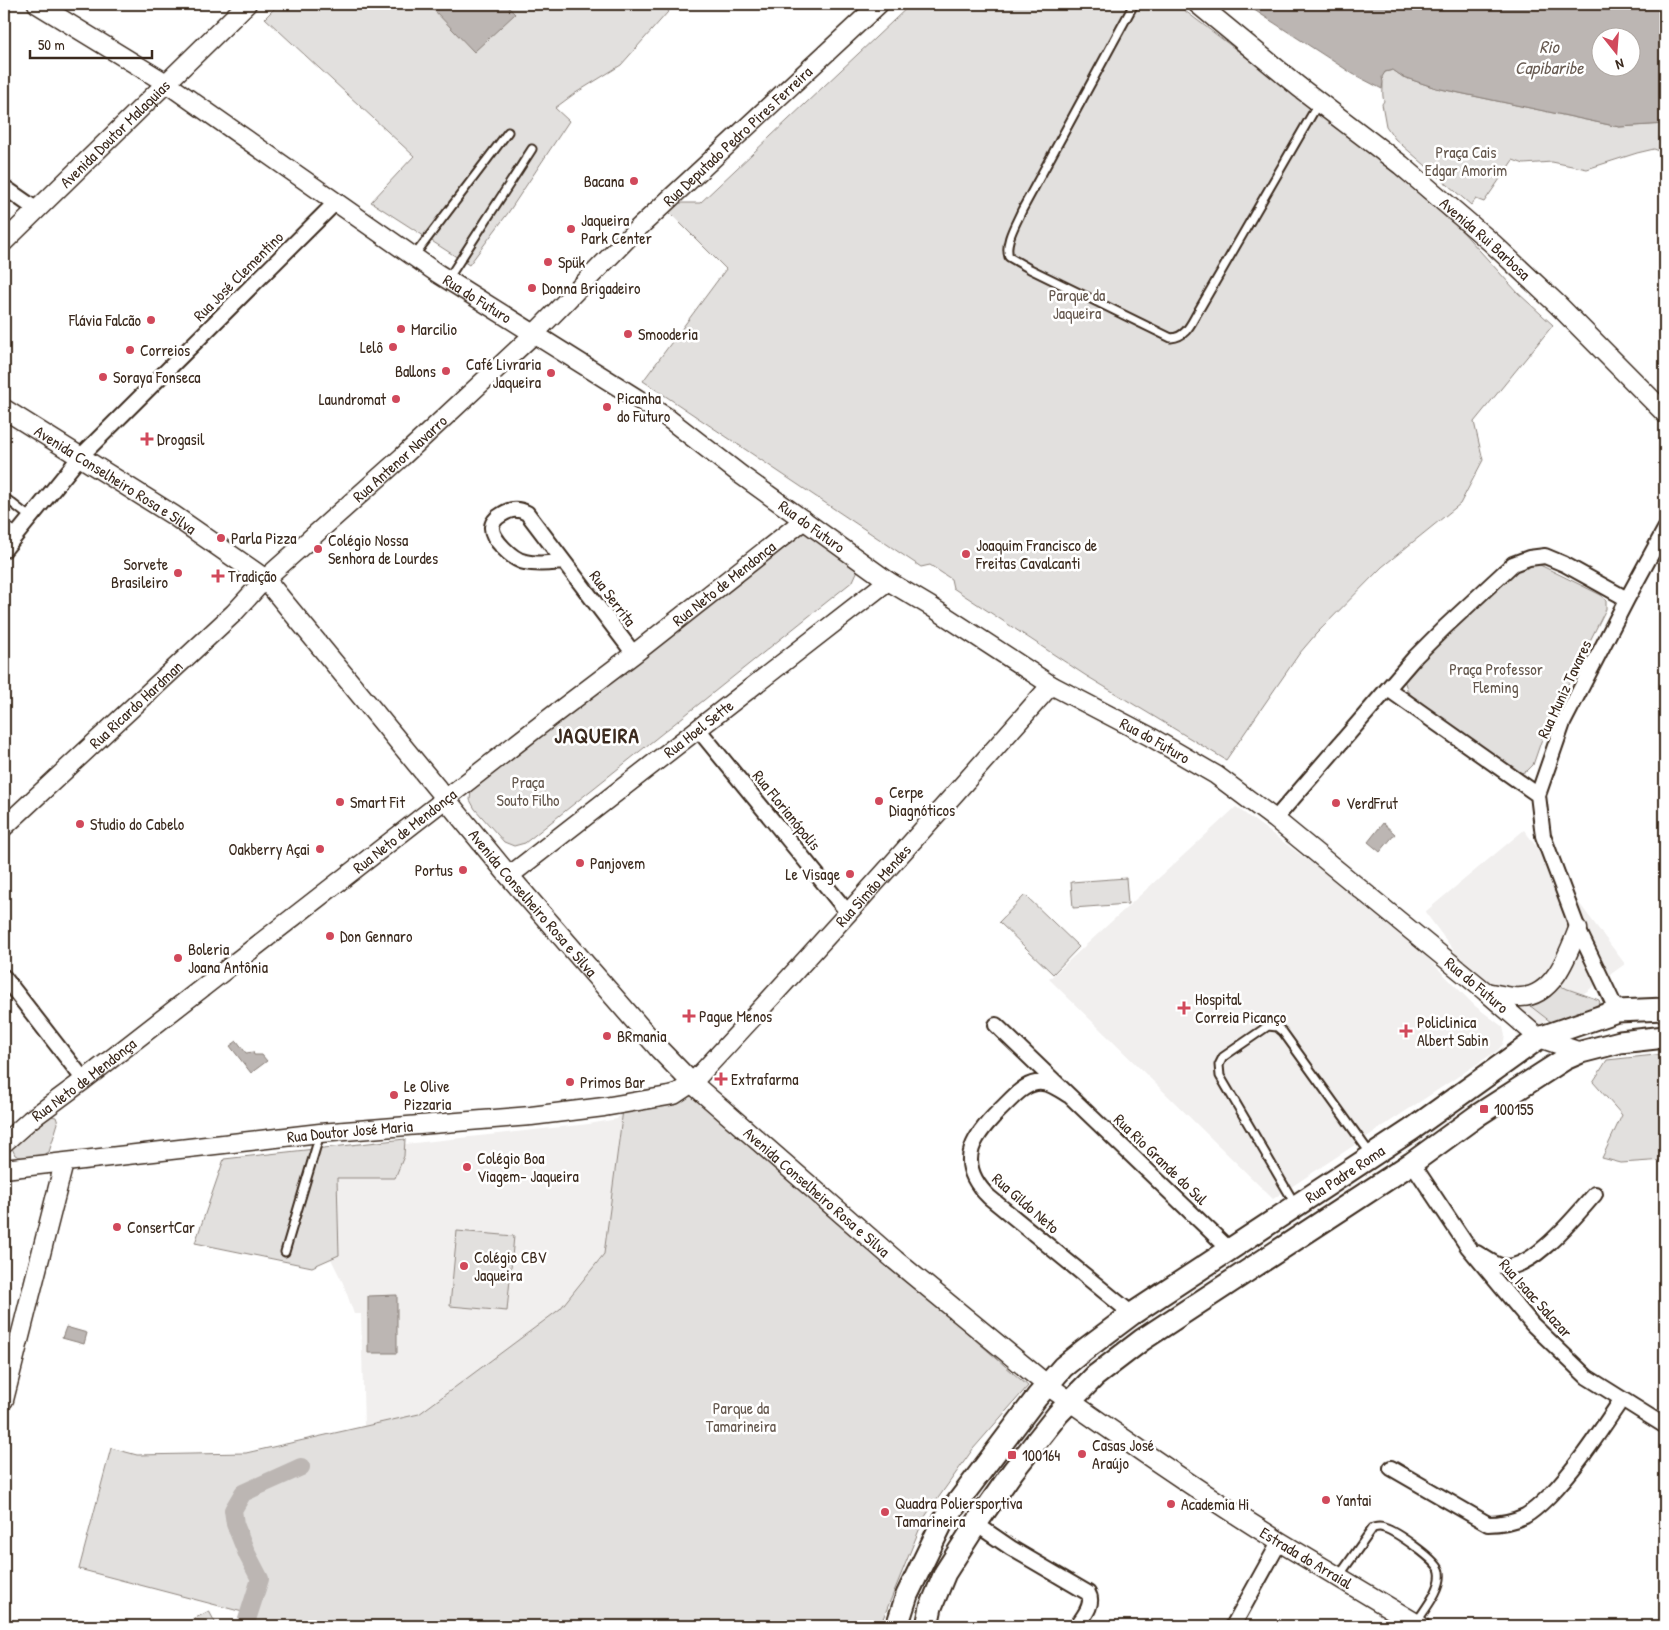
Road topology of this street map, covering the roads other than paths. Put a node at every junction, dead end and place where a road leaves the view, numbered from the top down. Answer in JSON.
{"nodes":[{"id":1,"x":37,"y":4,"type":"edge"},
{"id":2,"x":246,"y":4,"type":"edge"},
{"id":3,"x":879,"y":4,"type":"edge"},
{"id":4,"x":1134,"y":4,"type":"edge"},
{"id":5,"x":1198,"y":4,"type":"edge"},
{"id":6,"x":166,"y":83,"type":"junction"},
{"id":7,"x":1319,"y":102,"type":"junction"},
{"id":8,"x":508,"y":132,"type":"dead end"},
{"id":9,"x":532,"y":149,"type":"dead end"},
{"id":10,"x":4,"y":187,"type":"edge"},
{"id":11,"x":335,"y":203,"type":"junction"},
{"id":12,"x":37,"y":210,"type":"junction"},
{"id":13,"x":4,"y":242,"type":"edge"},
{"id":14,"x":413,"y":257,"type":"junction"},
{"id":15,"x":448,"y":280,"type":"junction"},
{"id":16,"x":534,"y":334,"type":"junction"},
{"id":17,"x":4,"y":409,"type":"edge"},
{"id":18,"x":1665,"y":413,"type":"edge"},
{"id":19,"x":80,"y":458,"type":"junction"},
{"id":20,"x":8,"y":500,"type":"dead end"},
{"id":21,"x":31,"y":518,"type":"junction"},
{"id":22,"x":804,"y":520,"type":"junction"},
{"id":23,"x":4,"y":524,"type":"edge"},
{"id":24,"x":17,"y":534,"type":"junction"},
{"id":25,"x":1663,"y":538,"type":"edge"},
{"id":26,"x":4,"y":550,"type":"edge"},
{"id":27,"x":564,"y":562,"type":"junction"},
{"id":28,"x":265,"y":579,"type":"junction"},
{"id":29,"x":888,"y":581,"type":"junction"},
{"id":30,"x":1627,"y":599,"type":"junction"},
{"id":31,"x":634,"y":654,"type":"junction"},
{"id":32,"x":1051,"y":685,"type":"junction"},
{"id":33,"x":1388,"y":689,"type":"junction"},
{"id":34,"x":698,"y":729,"type":"junction"},
{"id":35,"x":1538,"y":795,"type":"junction"},
{"id":36,"x":445,"y":800,"type":"junction"},
{"id":37,"x":1275,"y":819,"type":"junction"},
{"id":38,"x":4,"y":827,"type":"edge"},
{"id":39,"x":509,"y":876,"type":"junction"},
{"id":40,"x":849,"y":914,"type":"junction"},
{"id":41,"x":1578,"y":929,"type":"junction"},
{"id":42,"x":4,"y":977,"type":"edge"},
{"id":43,"x":1486,"y":992,"type":"junction"},
{"id":44,"x":1665,"y":1009,"type":"edge"},
{"id":45,"x":1617,"y":1011,"type":"junction"},
{"id":46,"x":996,"y":1025,"type":"dead end"},
{"id":47,"x":1665,"y":1037,"type":"edge"},
{"id":48,"x":1539,"y":1038,"type":"junction"},
{"id":49,"x":1581,"y":1052,"type":"junction"},
{"id":50,"x":84,"y":1080,"type":"junction"},
{"id":51,"x":692,"y":1083,"type":"junction"},
{"id":52,"x":1037,"y":1083,"type":"joint"},
{"id":53,"x":1068,"y":1095,"type":"junction"},
{"id":54,"x":320,"y":1133,"type":"junction"},
{"id":55,"x":4,"y":1143,"type":"edge"},
{"id":56,"x":1371,"y":1156,"type":"junction"},
{"id":57,"x":1412,"y":1163,"type":"junction"},
{"id":58,"x":64,"y":1164,"type":"junction"},
{"id":59,"x":6,"y":1167,"type":"edge"},
{"id":60,"x":1595,"y":1194,"type":"dead end"},
{"id":61,"x":1295,"y":1205,"type":"junction"},
{"id":62,"x":1468,"y":1247,"type":"junction"},
{"id":63,"x":1229,"y":1249,"type":"junction"},
{"id":64,"x":285,"y":1252,"type":"dead end"},
{"id":65,"x":1132,"y":1314,"type":"junction"},
{"id":66,"x":1047,"y":1385,"type":"junction"},
{"id":67,"x":1622,"y":1399,"type":"junction"},
{"id":68,"x":4,"y":1400,"type":"edge"},
{"id":69,"x":1069,"y":1401,"type":"junction"},
{"id":70,"x":1665,"y":1426,"type":"edge"},
{"id":71,"x":1391,"y":1468,"type":"dead end"},
{"id":72,"x":976,"y":1524,"type":"junction"},
{"id":73,"x":1280,"y":1541,"type":"junction"},
{"id":74,"x":1339,"y":1576,"type":"junction"},
{"id":75,"x":1418,"y":1625,"type":"edge"},
{"id":76,"x":898,"y":1626,"type":"edge"},
{"id":77,"x":927,"y":1626,"type":"edge"},
{"id":78,"x":1077,"y":1626,"type":"edge"},
{"id":79,"x":1233,"y":1626,"type":"edge"}],
"edges":[{"from":1,"to":6,"type":"street","name":"Rua do Futuro"},
{"from":2,"to":6,"type":"street","name":"Avenida Doutor Malaquias"},
{"from":3,"to":16,"type":"street","name":"Rua Deputado Pedro Pires Ferreira"},
{"from":4,"to":7,"type":"lane"},
{"from":5,"to":7,"type":"main road","name":"Avenida Rui Barbosa"},
{"from":6,"to":11,"type":"street","name":"Rua do Futuro"},
{"from":6,"to":12,"type":"street","name":"Avenida Doutor Malaquias"},
{"from":7,"to":18,"type":"main road","name":"Avenida Rui Barbosa"},
{"from":8,"to":14,"type":"lane"},
{"from":9,"to":15,"type":"lane"},
{"from":10,"to":12,"type":"street"},
{"from":11,"to":14,"type":"street","name":"Rua do Futuro"},
{"from":11,"to":19,"type":"street","name":"Rua José Clementino"},
{"from":12,"to":13,"type":"street","name":"Avenida Doutor Malaquias"},
{"from":14,"to":15,"type":"street","name":"Rua do Futuro"},
{"from":15,"to":16,"type":"street","name":"Rua do Futuro"},
{"from":16,"to":22,"type":"street","name":"Rua do Futuro"},
{"from":16,"to":28,"type":"street","name":"Rua Antenor Navarro"},
{"from":17,"to":19,"type":"main road","name":"Avenida Conselheiro Rosa e Silva"},
{"from":19,"to":21,"type":"street","name":"Rua José Clementino"},
{"from":19,"to":28,"type":"main road","name":"Avenida Conselheiro Rosa e Silva"},
{"from":20,"to":21,"type":"lane"},
{"from":21,"to":24,"type":"street","name":"Rua José Clementino"},
{"from":22,"to":29,"type":"street","name":"Rua do Futuro"},
{"from":22,"to":31,"type":"street","name":"Rua Neto de Mendonça"},
{"from":23,"to":24,"type":"lane"},
{"from":24,"to":26,"type":"street","name":"Rua José Clementino"},
{"from":25,"to":30,"type":"street","name":"Rua Muniz Tavares"},
{"from":27,"to":27,"type":"street","name":"Rua Serrita"},
{"from":27,"to":31,"type":"street","name":"Rua Serrita"},
{"from":28,"to":36,"type":"main road","name":"Avenida Conselheiro Rosa e Silva"},
{"from":28,"to":38,"type":"street","name":"Rua Ricardo Hardman"},
{"from":29,"to":32,"type":"street","name":"Rua do Futuro"},
{"from":29,"to":34,"type":"street","name":"Rua Hoel Sette"},
{"from":30,"to":33,"type":"street"},
{"from":30,"to":35,"type":"street","name":"Rua Muniz Tavares"},
{"from":31,"to":36,"type":"street","name":"Rua Neto de Mendonça"},
{"from":32,"to":37,"type":"street","name":"Rua do Futuro"},
{"from":32,"to":40,"type":"street","name":"Rua Simão Mendes"},
{"from":33,"to":35,"type":"street"},
{"from":33,"to":37,"type":"street"},
{"from":34,"to":39,"type":"street","name":"Rua Hoel Sette"},
{"from":34,"to":40,"type":"street","name":"Rua Florianópolis"},
{"from":35,"to":41,"type":"street","name":"Rua Muniz Tavares"},
{"from":36,"to":39,"type":"main road","name":"Avenida Conselheiro Rosa e Silva"},
{"from":36,"to":50,"type":"street","name":"Rua Neto de Mendonça"},
{"from":37,"to":43,"type":"street","name":"Rua do Futuro"},
{"from":39,"to":51,"type":"main road","name":"Avenida Conselheiro Rosa e Silva"},
{"from":40,"to":51,"type":"street","name":"Rua Simão Mendes"},
{"from":41,"to":43,"type":"street"},
{"from":41,"to":45,"type":"street","name":"Rua Muniz Tavares"},
{"from":42,"to":50,"type":"street"},
{"from":43,"to":48,"type":"street","name":"Rua do Futuro"},
{"from":44,"to":45,"type":"main road","name":"Rua Padre Roma"},
{"from":45,"to":48,"type":"main road","name":"Rua Padre Roma"},
{"from":46,"to":53,"type":"street","name":"Rua Rio Grande do Sul"},
{"from":47,"to":49,"type":"main road","name":"Rua Padre Roma"},
{"from":48,"to":49,"type":"street","name":"Rua do Futuro"},
{"from":48,"to":56,"type":"main road","name":"Rua Padre Roma"},
{"from":49,"to":57,"type":"main road","name":"Rua Padre Roma"},
{"from":50,"to":55,"type":"street","name":"Rua Neto de Mendonça"},
{"from":51,"to":54,"type":"street","name":"Rua Doutor José Maria"},
{"from":51,"to":66,"type":"main road","name":"Avenida Conselheiro Rosa e Silva"},
{"from":52,"to":53,"type":"street","name":"Rua Rio Grande do Sul"},
{"from":52,"to":65,"type":"street","name":"Rua Gildo Neto"},
{"from":53,"to":63,"type":"street","name":"Rua Rio Grande do Sul"},
{"from":54,"to":58,"type":"street","name":"Rua Doutor José Maria"},
{"from":54,"to":64,"type":"lane"},
{"from":56,"to":61,"type":"main road","name":"Rua Padre Roma"},
{"from":56,"to":61,"type":"lane"},
{"from":57,"to":62,"type":"street","name":"Rua Isaac Salazar"},
{"from":57,"to":69,"type":"main road","name":"Rua Padre Roma"},
{"from":58,"to":59,"type":"street","name":"Rua Doutor José Maria"},
{"from":58,"to":68,"type":"street"},
{"from":60,"to":62,"type":"street"},
{"from":61,"to":63,"type":"main road","name":"Rua Padre Roma"},
{"from":62,"to":67,"type":"street","name":"Rua Isaac Salazar"},
{"from":63,"to":65,"type":"main road","name":"Rua Padre Roma"},
{"from":65,"to":66,"type":"main road","name":"Rua Padre Roma"},
{"from":66,"to":69,"type":"main road","name":"Avenida Conselheiro Rosa e Silva"},
{"from":66,"to":76,"type":"main road","name":"Rua Padre Roma"},
{"from":67,"to":70,"type":"street","name":"Rua Isaac Salazar"},
{"from":67,"to":71,"type":"street"},
{"from":69,"to":72,"type":"main road","name":"Rua Padre Roma"},
{"from":69,"to":73,"type":"main road","name":"Estrada do Arraial"},
{"from":72,"to":77,"type":"main road","name":"Rua Padre Roma"},
{"from":72,"to":78,"type":"street"},
{"from":73,"to":74,"type":"main road","name":"Estrada do Arraial"},
{"from":73,"to":79,"type":"street"},
{"from":74,"to":75,"type":"main road","name":"Estrada do Arraial"},
{"from":74,"to":75,"type":"lane"}]}
